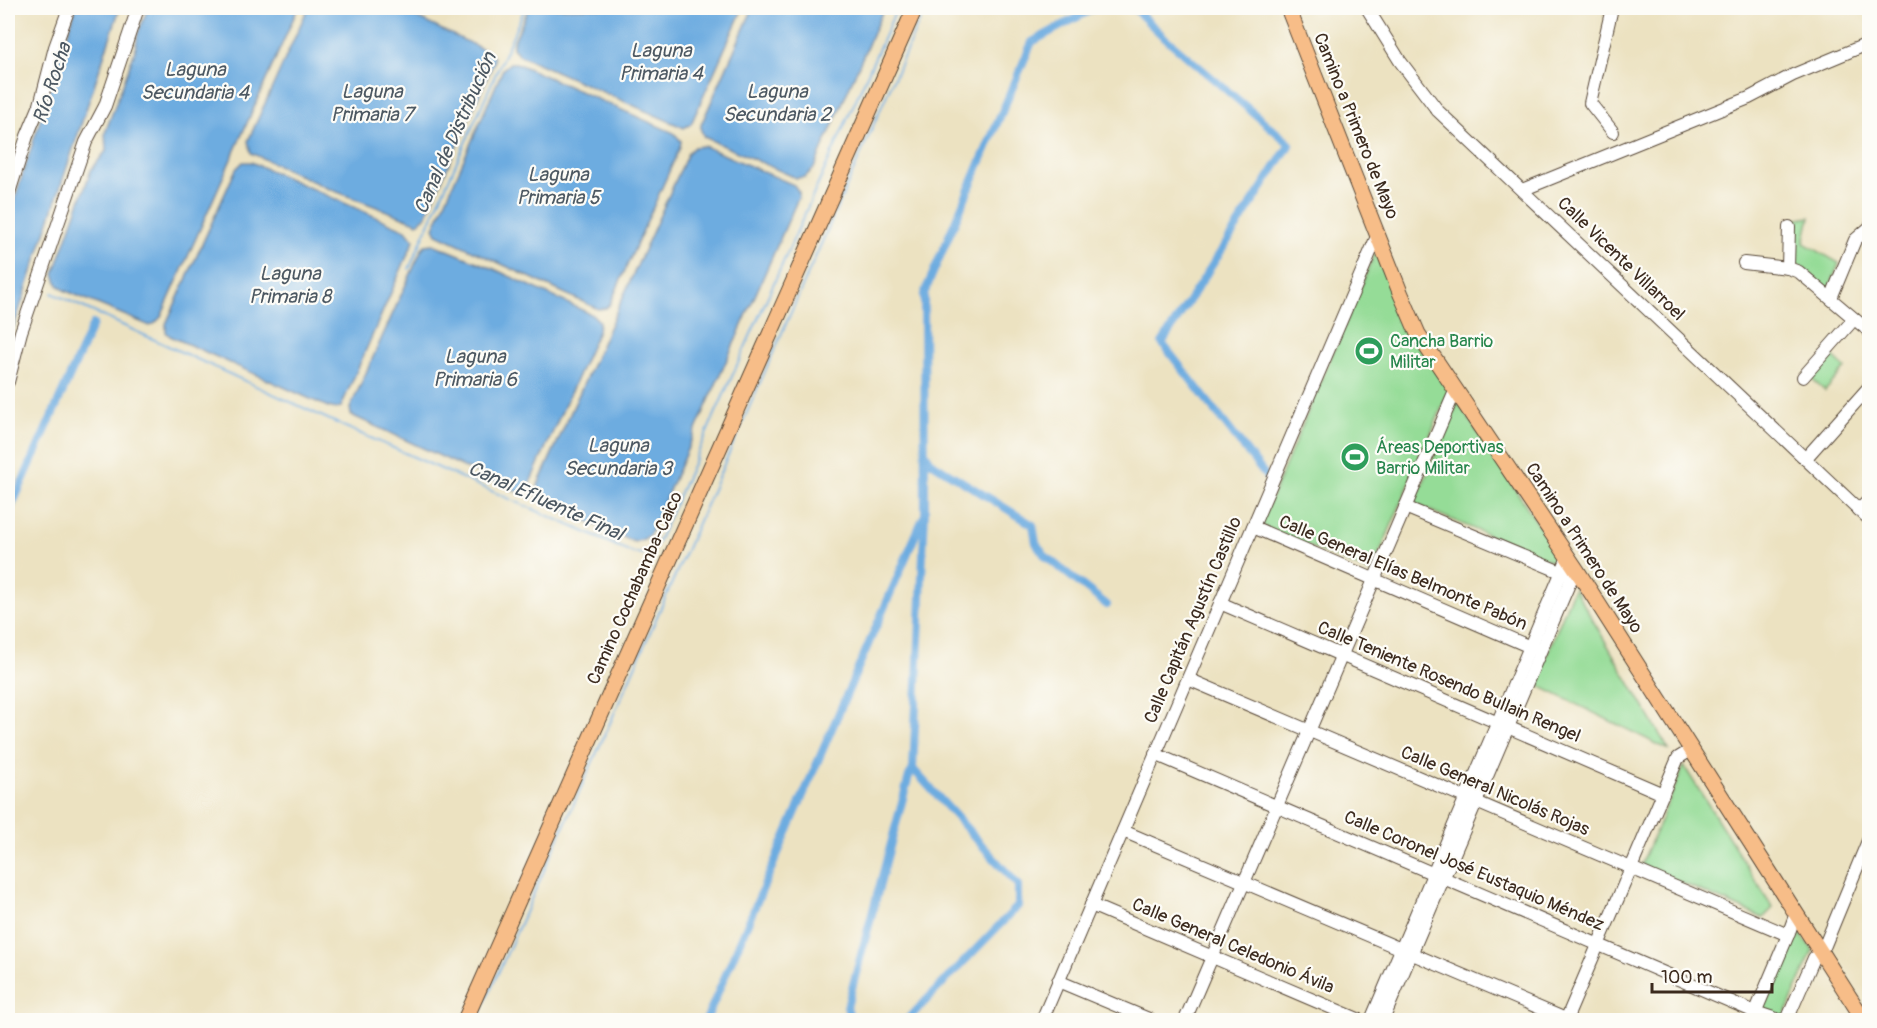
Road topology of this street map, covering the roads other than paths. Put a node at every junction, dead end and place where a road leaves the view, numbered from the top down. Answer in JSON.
{"nodes":[{"id":1,"x":69,"y":8,"type":"edge"},
{"id":2,"x":138,"y":8,"type":"edge"},
{"id":3,"x":915,"y":8,"type":"edge"},
{"id":4,"x":1288,"y":8,"type":"edge"},
{"id":5,"x":1366,"y":8,"type":"edge"},
{"id":6,"x":1611,"y":8,"type":"edge"},
{"id":7,"x":1869,"y":43,"type":"edge"},
{"id":8,"x":1613,"y":132,"type":"dead end"},
{"id":9,"x":1522,"y":190,"type":"junction"},
{"id":10,"x":8,"y":196,"type":"edge"},
{"id":11,"x":1789,"y":227,"type":"dead end"},
{"id":12,"x":1869,"y":227,"type":"edge"},
{"id":13,"x":1378,"y":234,"type":"junction"},
{"id":14,"x":1744,"y":263,"type":"dead end"},
{"id":15,"x":1788,"y":267,"type":"junction"},
{"id":16,"x":1831,"y":298,"type":"junction"},
{"id":17,"x":1854,"y":319,"type":"junction"},
{"id":18,"x":1869,"y":332,"type":"edge"},
{"id":19,"x":1803,"y":377,"type":"dead end"},
{"id":20,"x":8,"y":382,"type":"edge"},
{"id":21,"x":1869,"y":386,"type":"edge"},
{"id":22,"x":1456,"y":389,"type":"junction"},
{"id":23,"x":1805,"y":459,"type":"junction"},
{"id":24,"x":1869,"y":499,"type":"edge"},
{"id":25,"x":1405,"y":507,"type":"junction"},
{"id":26,"x":1859,"y":510,"type":"junction"},
{"id":27,"x":1869,"y":520,"type":"edge"},
{"id":28,"x":1253,"y":527,"type":"junction"},
{"id":29,"x":1571,"y":574,"type":"junction"},
{"id":30,"x":1373,"y":579,"type":"junction"},
{"id":31,"x":1220,"y":603,"type":"junction"},
{"id":32,"x":1535,"y":649,"type":"junction"},
{"id":33,"x":1341,"y":655,"type":"junction"},
{"id":34,"x":1188,"y":679,"type":"junction"},
{"id":35,"x":1503,"y":725,"type":"junction"},
{"id":36,"x":1309,"y":731,"type":"junction"},
{"id":37,"x":1691,"y":750,"type":"junction"},
{"id":38,"x":1155,"y":754,"type":"junction"},
{"id":39,"x":1663,"y":794,"type":"junction"},
{"id":40,"x":1471,"y":800,"type":"junction"},
{"id":41,"x":1277,"y":806,"type":"junction"},
{"id":42,"x":1123,"y":831,"type":"junction"},
{"id":43,"x":1869,"y":836,"type":"edge"},
{"id":44,"x":1631,"y":869,"type":"junction"},
{"id":45,"x":1439,"y":875,"type":"junction"},
{"id":46,"x":1243,"y":884,"type":"junction"},
{"id":47,"x":1091,"y":905,"type":"junction"},
{"id":48,"x":1796,"y":913,"type":"junction"},
{"id":49,"x":1788,"y":935,"type":"junction"},
{"id":50,"x":1599,"y":944,"type":"junction"},
{"id":51,"x":1407,"y":950,"type":"junction"},
{"id":52,"x":1819,"y":951,"type":"junction"},
{"id":53,"x":1212,"y":957,"type":"junction"},
{"id":54,"x":1059,"y":981,"type":"junction"},
{"id":55,"x":1754,"y":1016,"type":"edge"},
{"id":56,"x":465,"y":1020,"type":"edge"},
{"id":57,"x":1042,"y":1020,"type":"edge"},
{"id":58,"x":1151,"y":1020,"type":"edge"},
{"id":59,"x":1185,"y":1020,"type":"edge"},
{"id":60,"x":1360,"y":1020,"type":"edge"},
{"id":61,"x":1371,"y":1020,"type":"edge"},
{"id":62,"x":1383,"y":1020,"type":"edge"},
{"id":63,"x":1567,"y":1020,"type":"edge"},
{"id":64,"x":1779,"y":1020,"type":"edge"},
{"id":65,"x":1787,"y":1020,"type":"edge"},
{"id":66,"x":1864,"y":1020,"type":"edge"}],
"edges":[{"from":1,"to":10,"type":"street"},
{"from":2,"to":20,"type":"street"},
{"from":3,"to":56,"type":"main road","name":"Camino Cochabamba-Caico"},
{"from":4,"to":13,"type":"main road","name":"Camino a Primero de Mayo"},
{"from":5,"to":9,"type":"street","name":"Calle Vicente Villarroel"},
{"from":6,"to":8,"type":"street"},
{"from":7,"to":9,"type":"street"},
{"from":9,"to":23,"type":"street","name":"Calle Vicente Villarroel"},
{"from":11,"to":15,"type":"street"},
{"from":12,"to":16,"type":"street"},
{"from":13,"to":22,"type":"main road","name":"Camino a Primero de Mayo"},
{"from":13,"to":28,"type":"street","name":"Calle Capitán Agustín Castillo"},
{"from":14,"to":15,"type":"street"},
{"from":15,"to":16,"type":"street"},
{"from":16,"to":17,"type":"street"},
{"from":17,"to":18,"type":"street"},
{"from":17,"to":19,"type":"street"},
{"from":21,"to":23,"type":"street"},
{"from":22,"to":25,"type":"street"},
{"from":22,"to":29,"type":"main road","name":"Camino a Primero de Mayo"},
{"from":23,"to":26,"type":"street","name":"Calle Vicente Villarroel"},
{"from":24,"to":26,"type":"street"},
{"from":25,"to":29,"type":"street"},
{"from":25,"to":30,"type":"street"},
{"from":26,"to":27,"type":"street","name":"Calle Vicente Villarroel"},
{"from":28,"to":30,"type":"street","name":"Calle General Elías Belmonte Pabón"},
{"from":28,"to":31,"type":"street","name":"Calle Capitán Agustín Castillo"},
{"from":29,"to":32,"type":"street"},
{"from":29,"to":37,"type":"main road","name":"Camino a Primero de Mayo"},
{"from":30,"to":32,"type":"street","name":"Calle General Elías Belmonte Pabón"},
{"from":30,"to":33,"type":"street"},
{"from":31,"to":33,"type":"street","name":"Calle Teniente Rosendo Bullain Rengel"},
{"from":31,"to":34,"type":"street","name":"Calle Capitán Agustín Castillo"},
{"from":32,"to":35,"type":"street"},
{"from":33,"to":35,"type":"street","name":"Calle Teniente Rosendo Bullain Rengel"},
{"from":33,"to":36,"type":"street"},
{"from":34,"to":36,"type":"street","name":"Calle General Nicolás Rojas"},
{"from":34,"to":38,"type":"street","name":"Calle Capitán Agustín Castillo"},
{"from":35,"to":39,"type":"street","name":"Calle Teniente Rosendo Bullain Rengel"},
{"from":35,"to":40,"type":"street"},
{"from":36,"to":40,"type":"street","name":"Calle General Nicolás Rojas"},
{"from":36,"to":41,"type":"street"},
{"from":37,"to":39,"type":"street"},
{"from":37,"to":48,"type":"main road","name":"Camino a Primero de Mayo"},
{"from":38,"to":41,"type":"street","name":"Calle Coronel José Eustaquio Méndez"},
{"from":38,"to":42,"type":"street","name":"Calle Capitán Agustín Castillo"},
{"from":39,"to":44,"type":"street"},
{"from":40,"to":44,"type":"street","name":"Calle General Nicolás Rojas"},
{"from":40,"to":45,"type":"street"},
{"from":41,"to":45,"type":"street","name":"Calle Coronel José Eustaquio Méndez"},
{"from":41,"to":46,"type":"street"},
{"from":42,"to":46,"type":"street"},
{"from":42,"to":47,"type":"street","name":"Calle Capitán Agustín Castillo"},
{"from":43,"to":52,"type":"street"},
{"from":44,"to":49,"type":"street","name":"Calle General Nicolás Rojas"},
{"from":44,"to":50,"type":"street"},
{"from":45,"to":50,"type":"street","name":"Calle Coronel José Eustaquio Méndez"},
{"from":45,"to":51,"type":"street"},
{"from":46,"to":51,"type":"street"},
{"from":46,"to":53,"type":"street"},
{"from":47,"to":53,"type":"street","name":"Calle General Celedonio Ávila"},
{"from":47,"to":54,"type":"street","name":"Calle Capitán Agustín Castillo"},
{"from":48,"to":49,"type":"street"},
{"from":48,"to":52,"type":"main road","name":"Camino a Primero de Mayo"},
{"from":49,"to":55,"type":"street"},
{"from":50,"to":55,"type":"street","name":"Calle Coronel José Eustaquio Méndez"},
{"from":50,"to":63,"type":"street"},
{"from":51,"to":61,"type":"street"},
{"from":51,"to":62,"type":"street"},
{"from":51,"to":63,"type":"street"},
{"from":52,"to":65,"type":"street"},
{"from":52,"to":66,"type":"main road","name":"Camino a Primero de Mayo"},
{"from":53,"to":59,"type":"street"},
{"from":53,"to":60,"type":"street","name":"Calle General Celedonio Ávila"},
{"from":54,"to":57,"type":"street","name":"Calle Capitán Agustín Castillo"},
{"from":54,"to":58,"type":"street"},
{"from":55,"to":64,"type":"street","name":"Calle Coronel José Eustaquio Méndez"}]}
